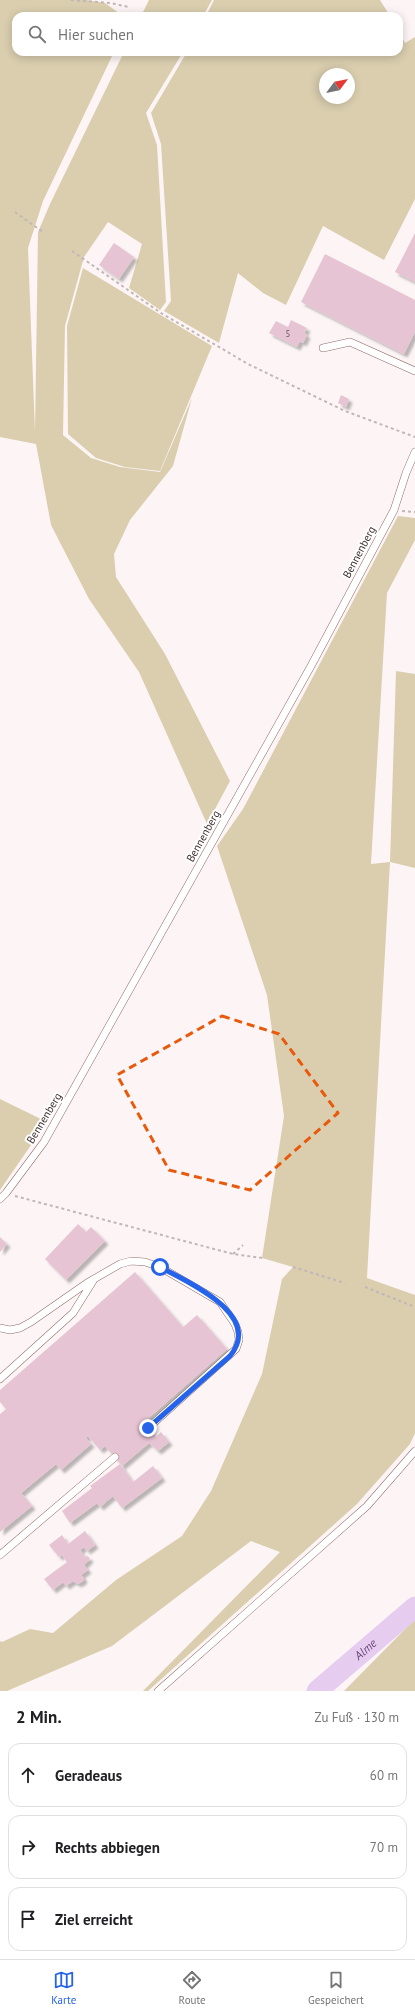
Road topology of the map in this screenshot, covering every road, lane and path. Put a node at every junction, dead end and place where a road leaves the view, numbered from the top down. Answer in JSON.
{"nodes":[{"id":1,"x":71,"y":0,"type":"edge"},
{"id":2,"x":129,"y":7,"type":"dead end"},
{"id":3,"x":15,"y":212,"type":"dead end"},
{"id":4,"x":43,"y":232,"type":"dead end"},
{"id":5,"x":72,"y":251,"type":"dead end"},
{"id":6,"x":323,"y":348,"type":"dead end"},
{"id":7,"x":415,"y":371,"type":"edge"},
{"id":8,"x":415,"y":437,"type":"edge"},
{"id":9,"x":415,"y":452,"type":"edge"},
{"id":10,"x":6,"y":1193,"type":"junction"},
{"id":11,"x":0,"y":1198,"type":"edge"},
{"id":12,"x":243,"y":1245,"type":"dead end"},
{"id":13,"x":233,"y":1254,"type":"junction"},
{"id":14,"x":262,"y":1258,"type":"dead end"},
{"id":15,"x":293,"y":1267,"type":"dead end"},
{"id":16,"x":93,"y":1280,"type":"junction"},
{"id":17,"x":345,"y":1283,"type":"dead end"},
{"id":18,"x":365,"y":1287,"type":"dead end"},
{"id":19,"x":415,"y":1307,"type":"edge"},
{"id":20,"x":0,"y":1328,"type":"edge"},
{"id":21,"x":0,"y":1379,"type":"edge"},
{"id":22,"x":148,"y":1428,"type":"dead end"},
{"id":23,"x":415,"y":1451,"type":"edge"},
{"id":24,"x":115,"y":1457,"type":"dead end"},
{"id":25,"x":0,"y":1555,"type":"edge"},
{"id":26,"x":158,"y":1691,"type":"edge"}],
"edges":[{"from":1,"to":2,"type":"path"},
{"from":3,"to":4,"type":"path"},
{"from":5,"to":8,"type":"path"},
{"from":6,"to":7,"type":"lane"},
{"from":9,"to":10,"type":"lane","name":"Bennenberg"},
{"from":10,"to":11,"type":"lane","name":"Bennenberg"},
{"from":10,"to":13,"type":"path"},
{"from":12,"to":13,"type":"path"},
{"from":13,"to":14,"type":"path"},
{"from":15,"to":17,"type":"path"},
{"from":16,"to":20,"type":"lane"},
{"from":16,"to":21,"type":"lane"},
{"from":16,"to":22,"type":"lane"},
{"from":18,"to":19,"type":"path"},
{"from":23,"to":26,"type":"lane"},
{"from":24,"to":25,"type":"lane"}]}
